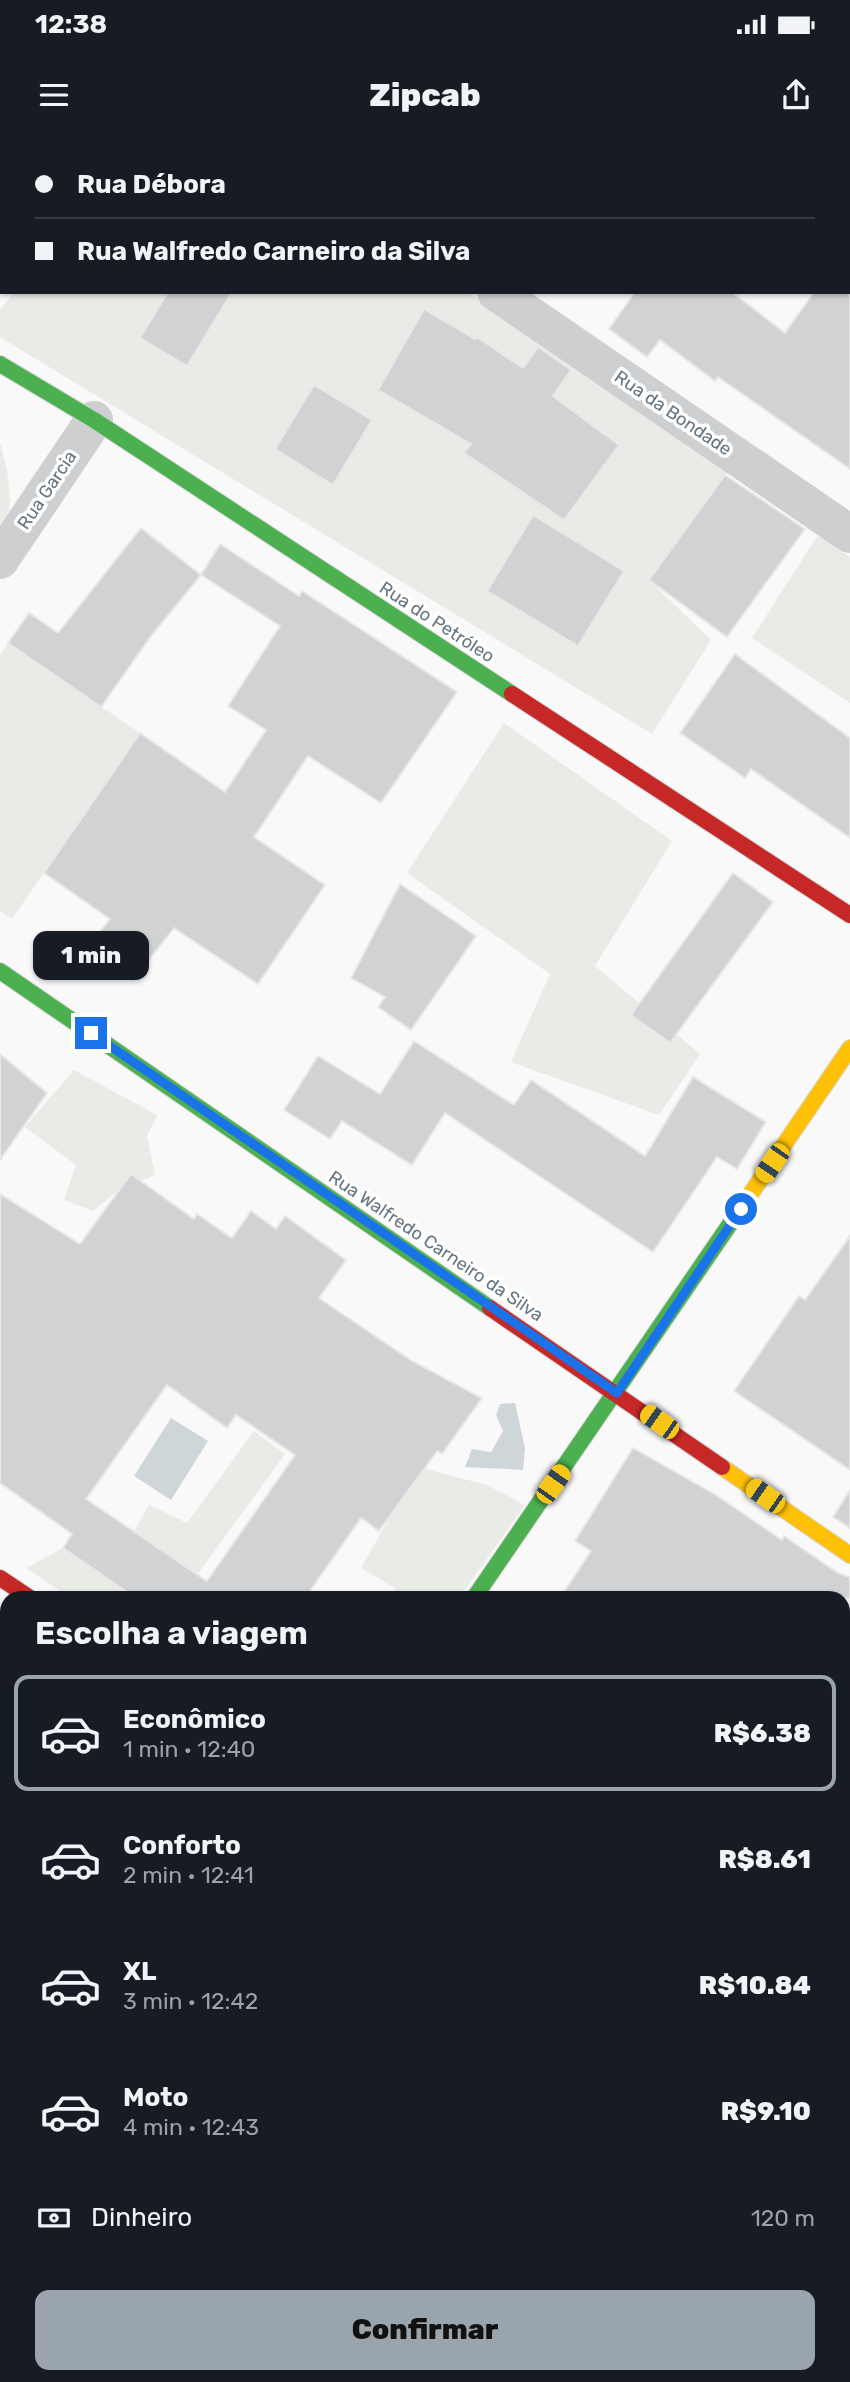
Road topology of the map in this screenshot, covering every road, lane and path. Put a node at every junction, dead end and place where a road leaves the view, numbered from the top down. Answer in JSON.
{"nodes":[{"id":1,"x":499,"y":294,"type":"edge"},
{"id":2,"x":0,"y":364,"type":"edge"},
{"id":3,"x":94,"y":421,"type":"junction"},
{"id":4,"x":850,"y":534,"type":"edge"},
{"id":5,"x":0,"y":560,"type":"edge"},
{"id":6,"x":850,"y":915,"type":"edge"},
{"id":7,"x":0,"y":971,"type":"edge"},
{"id":8,"x":850,"y":1048,"type":"edge"},
{"id":9,"x":617,"y":1393,"type":"junction"},
{"id":10,"x":850,"y":1555,"type":"edge"},
{"id":11,"x":0,"y":1578,"type":"edge"},
{"id":12,"x":20,"y":1591,"type":"edge"},
{"id":13,"x":479,"y":1591,"type":"edge"}],
"edges":[{"from":1,"to":4,"type":"street","name":"Rua da Bondade"},
{"from":2,"to":3,"type":"street","name":"Rua do Petróleo"},
{"from":3,"to":5,"type":"street","name":"Rua Garcia"},
{"from":3,"to":6,"type":"street","name":"Rua do Petróleo"},
{"from":7,"to":9,"type":"street","name":"Rua Walfredo Carneiro da Silva"},
{"from":8,"to":9,"type":"street"},
{"from":9,"to":10,"type":"street","name":"Rua Walfredo Carneiro da Silva"},
{"from":9,"to":13,"type":"street"},
{"from":11,"to":12,"type":"street"}]}
